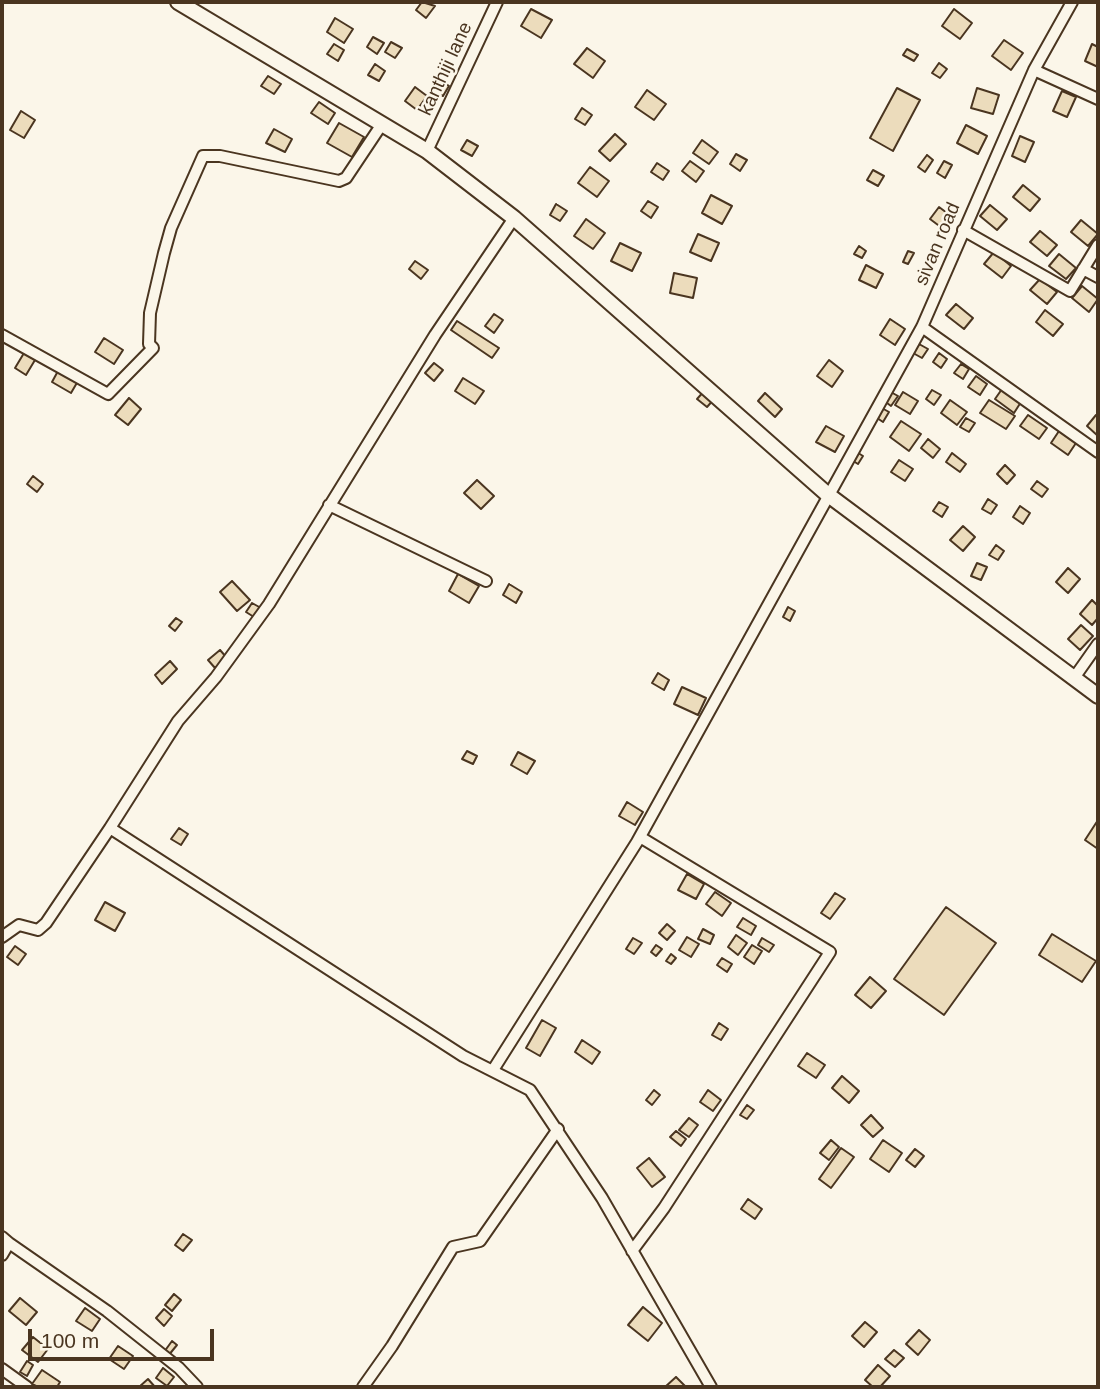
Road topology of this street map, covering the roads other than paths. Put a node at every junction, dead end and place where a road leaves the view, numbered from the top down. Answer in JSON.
{"nodes":[{"id":1,"x":178,"y":2,"type":"edge"},
{"id":2,"x":497,"y":2,"type":"edge"},
{"id":3,"x":1072,"y":2,"type":"edge"},
{"id":4,"x":1034,"y":70,"type":"junction"},
{"id":5,"x":1098,"y":99,"type":"edge"},
{"id":6,"x":382,"y":124,"type":"junction"},
{"id":7,"x":427,"y":151,"type":"junction"},
{"id":8,"x":514,"y":218,"type":"junction"},
{"id":9,"x":962,"y":230,"type":"junction"},
{"id":10,"x":1098,"y":245,"type":"edge"},
{"id":11,"x":1083,"y":269,"type":"junction"},
{"id":12,"x":1098,"y":277,"type":"edge"},
{"id":13,"x":922,"y":327,"type":"junction"},
{"id":14,"x":2,"y":335,"type":"edge"},
{"id":15,"x":1098,"y":452,"type":"edge"},
{"id":16,"x":827,"y":494,"type":"junction"},
{"id":17,"x":330,"y":505,"type":"junction"},
{"id":18,"x":486,"y":581,"type":"dead end"},
{"id":19,"x":1098,"y":643,"type":"edge"},
{"id":20,"x":1074,"y":678,"type":"junction"},
{"id":21,"x":1098,"y":696,"type":"edge"},
{"id":22,"x":110,"y":828,"type":"junction"},
{"id":23,"x":640,"y":837,"type":"junction"},
{"id":24,"x":2,"y":937,"type":"edge"},
{"id":25,"x":493,"y":1070,"type":"junction"},
{"id":26,"x":558,"y":1129,"type":"junction"},
{"id":27,"x":6,"y":1240,"type":"edge"},
{"id":28,"x":632,"y":1251,"type":"junction"},
{"id":29,"x":2,"y":1255,"type":"edge"},
{"id":30,"x":2,"y":1369,"type":"edge"},
{"id":31,"x":27,"y":1387,"type":"edge"},
{"id":32,"x":197,"y":1387,"type":"edge"},
{"id":33,"x":363,"y":1387,"type":"edge"},
{"id":34,"x":711,"y":1387,"type":"edge"}],
"edges":[{"from":1,"to":6,"type":"street"},
{"from":2,"to":7,"type":"street","name":"kanthiji lane"},
{"from":3,"to":4,"type":"street","name":"sivan road"},
{"from":4,"to":5,"type":"street"},
{"from":4,"to":9,"type":"street","name":"sivan road"},
{"from":6,"to":7,"type":"street"},
{"from":6,"to":14,"type":"street"},
{"from":7,"to":8,"type":"street"},
{"from":8,"to":16,"type":"street"},
{"from":8,"to":17,"type":"street"},
{"from":9,"to":11,"type":"street"},
{"from":9,"to":13,"type":"street","name":"sivan road"},
{"from":10,"to":11,"type":"street"},
{"from":11,"to":12,"type":"street"},
{"from":13,"to":15,"type":"street"},
{"from":13,"to":16,"type":"street","name":"sivan road"},
{"from":16,"to":20,"type":"street"},
{"from":16,"to":23,"type":"street","name":"sivan road"},
{"from":17,"to":18,"type":"street"},
{"from":17,"to":22,"type":"street"},
{"from":19,"to":20,"type":"street"},
{"from":20,"to":21,"type":"street"},
{"from":22,"to":24,"type":"street"},
{"from":22,"to":25,"type":"street"},
{"from":23,"to":25,"type":"street","name":"sivan road"},
{"from":23,"to":28,"type":"street"},
{"from":25,"to":26,"type":"street"},
{"from":26,"to":28,"type":"street"},
{"from":26,"to":33,"type":"street"},
{"from":27,"to":29,"type":"street"},
{"from":27,"to":32,"type":"street"},
{"from":28,"to":34,"type":"street"},
{"from":30,"to":31,"type":"street"}]}
